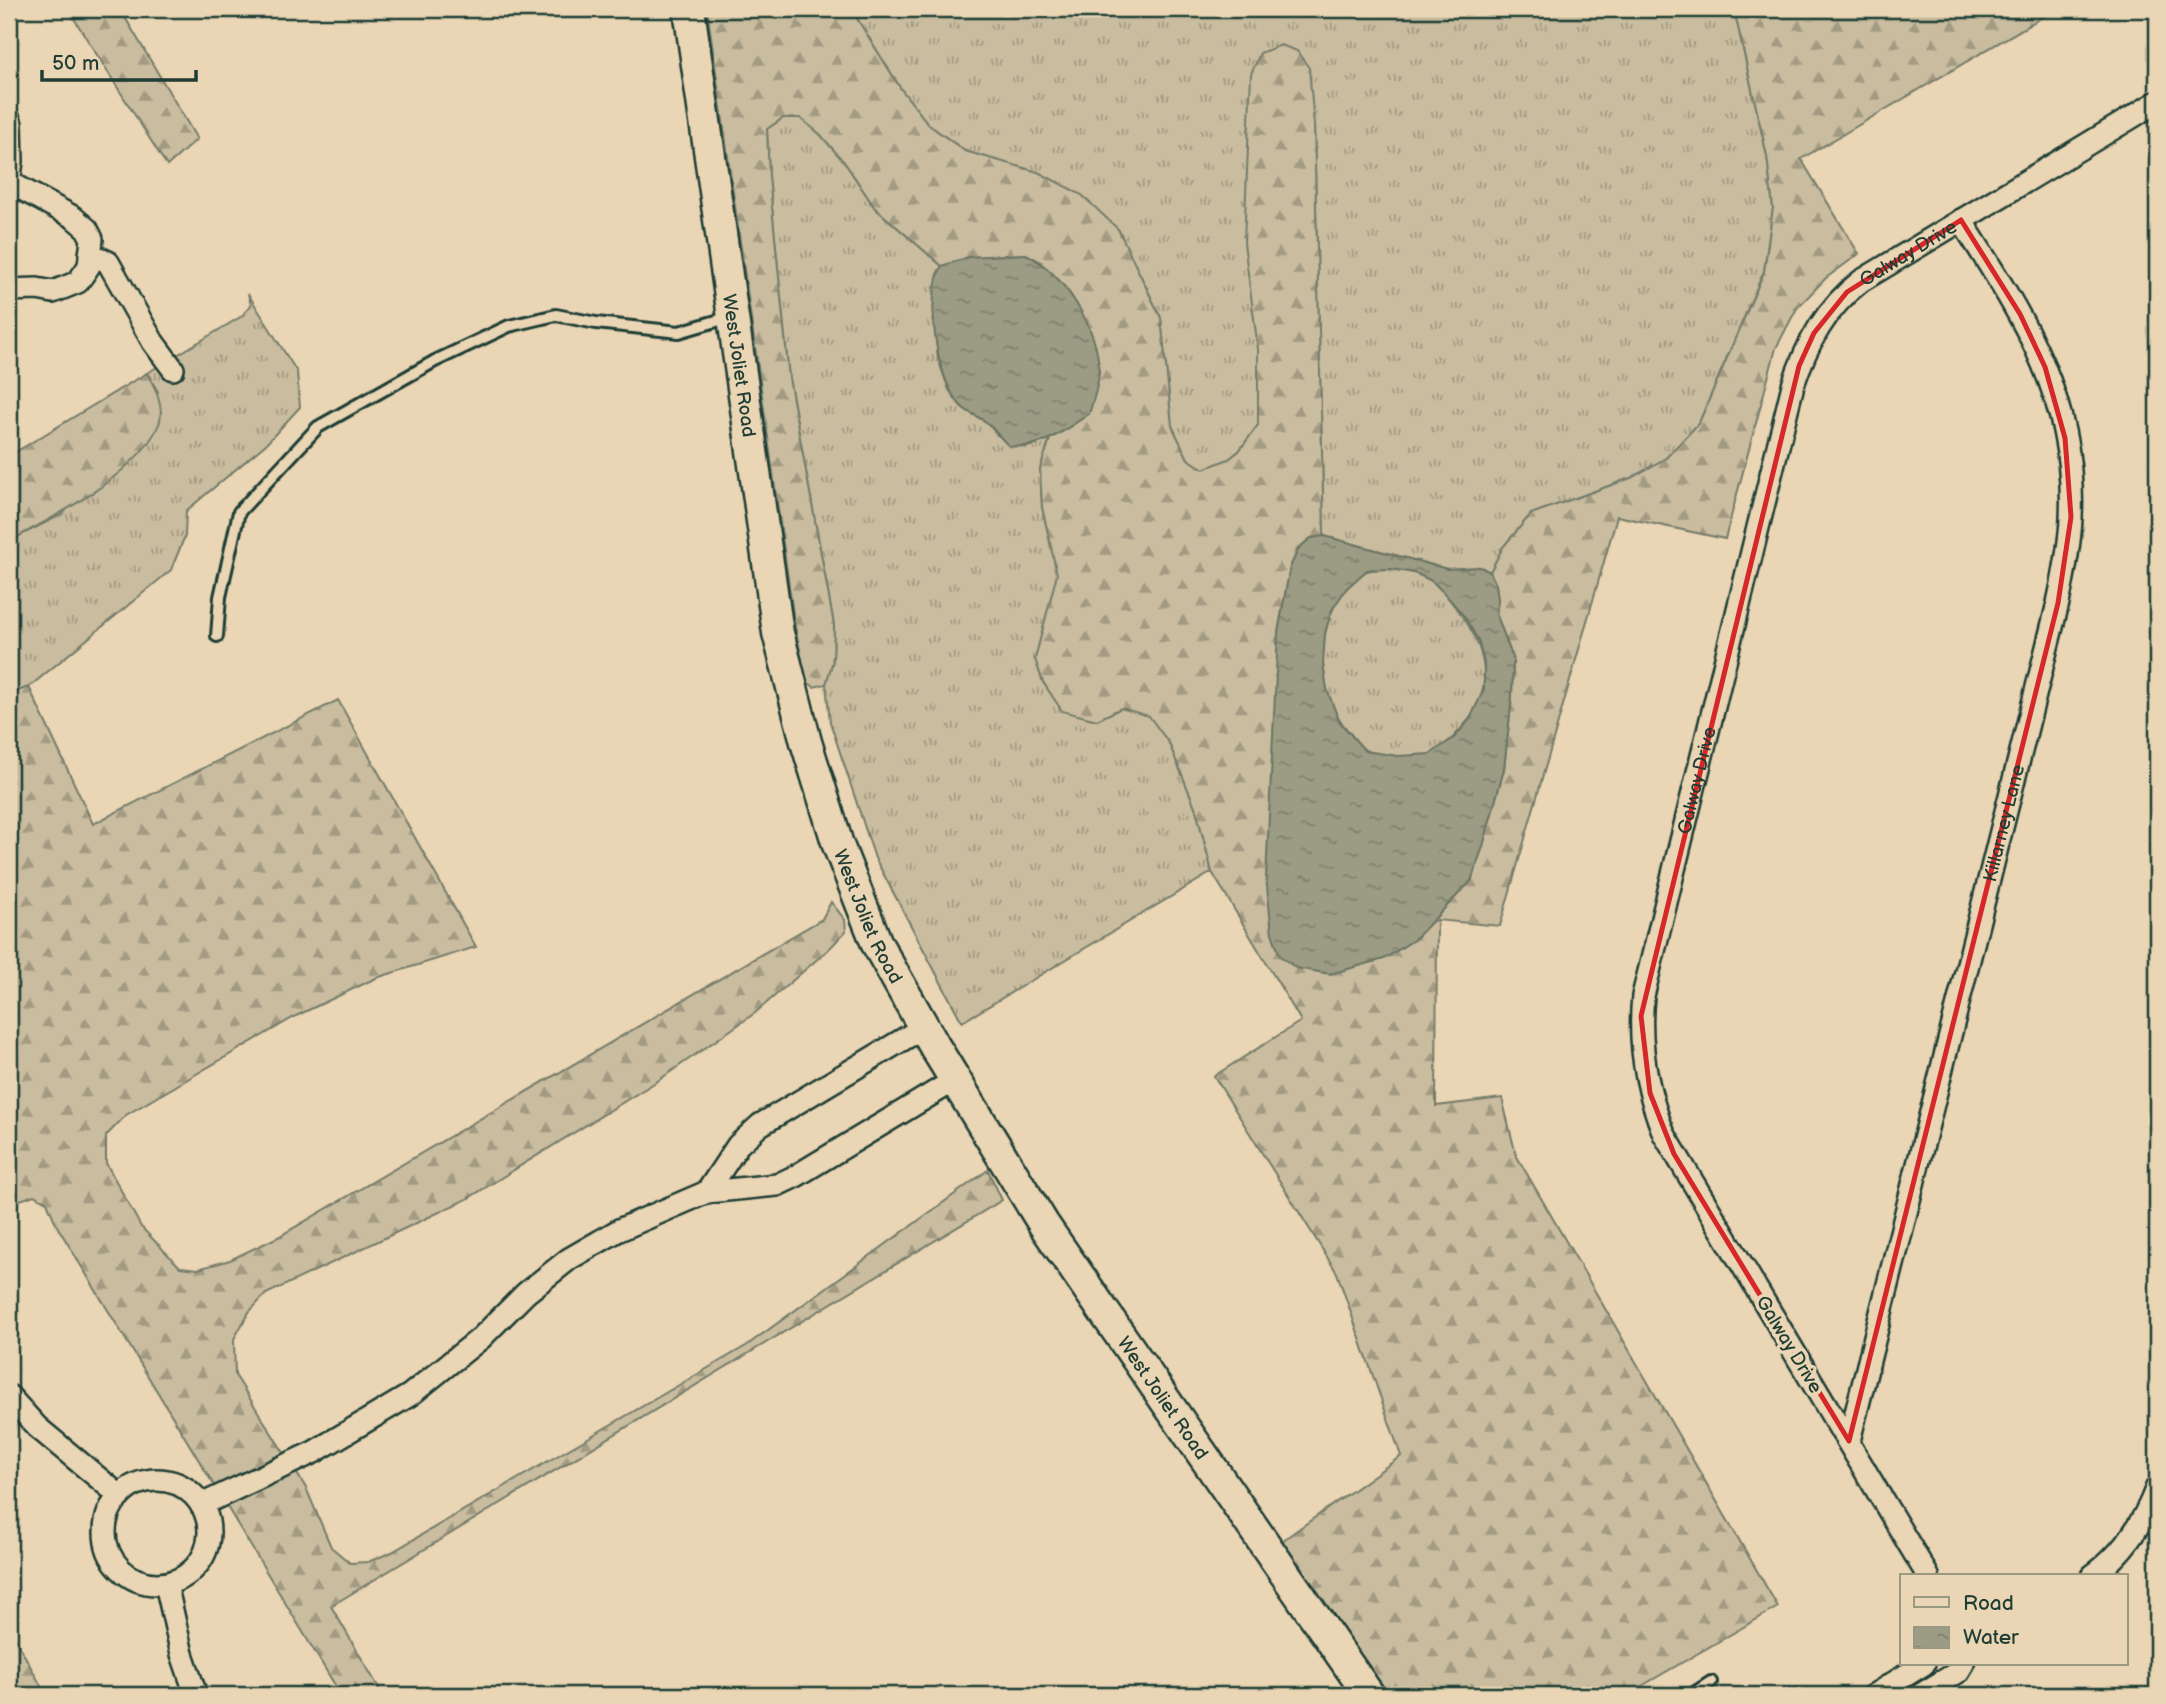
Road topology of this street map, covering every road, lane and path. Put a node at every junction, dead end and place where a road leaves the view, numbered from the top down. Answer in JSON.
{"nodes":[{"id":1,"x":689,"y":9,"type":"edge"},
{"id":2,"x":2157,"y":102,"type":"edge"},
{"id":3,"x":9,"y":119,"type":"edge"},
{"id":4,"x":9,"y":183,"type":"edge"},
{"id":5,"x":1961,"y":220,"type":"junction"},
{"id":6,"x":90,"y":254,"type":"junction"},
{"id":7,"x":9,"y":290,"type":"edge"},
{"id":8,"x":733,"y":316,"type":"junction"},
{"id":9,"x":173,"y":369,"type":"dead end"},
{"id":10,"x":217,"y":636,"type":"dead end"},
{"id":11,"x":924,"y":1027,"type":"junction"},
{"id":12,"x":956,"y":1080,"type":"junction"},
{"id":13,"x":707,"y":1192,"type":"junction"},
{"id":14,"x":9,"y":1396,"type":"edge"},
{"id":15,"x":1849,"y":1441,"type":"junction"},
{"id":16,"x":2157,"y":1487,"type":"edge"},
{"id":17,"x":120,"y":1496,"type":"junction"},
{"id":18,"x":201,"y":1504,"type":"junction"},
{"id":19,"x":1927,"y":1574,"type":"edge"},
{"id":20,"x":2094,"y":1574,"type":"edge"},
{"id":21,"x":166,"y":1584,"type":"junction"},
{"id":22,"x":1921,"y":1666,"type":"edge"},
{"id":23,"x":1962,"y":1666,"type":"edge"},
{"id":24,"x":1711,"y":1682,"type":"dead end"},
{"id":25,"x":196,"y":1695,"type":"edge"},
{"id":26,"x":1369,"y":1695,"type":"edge"},
{"id":27,"x":1691,"y":1695,"type":"edge"},
{"id":28,"x":1874,"y":1695,"type":"edge"},
{"id":29,"x":1920,"y":1695,"type":"edge"}],
"edges":[{"from":1,"to":8,"type":"main road","name":"West Joliet Road"},
{"from":2,"to":5,"type":"street","name":"Galway Drive"},
{"from":3,"to":4,"type":"street"},
{"from":4,"to":6,"type":"street"},
{"from":5,"to":15,"type":"street","name":"Killarney Lane"},
{"from":5,"to":15,"type":"street","name":"Galway Drive"},
{"from":6,"to":7,"type":"street"},
{"from":6,"to":9,"type":"street"},
{"from":8,"to":10,"type":"lane"},
{"from":8,"to":11,"type":"main road","name":"West Joliet Road"},
{"from":11,"to":12,"type":"main road","name":"West Joliet Road"},
{"from":11,"to":13,"type":"street"},
{"from":12,"to":13,"type":"street"},
{"from":12,"to":26,"type":"main road","name":"West Joliet Road"},
{"from":13,"to":18,"type":"street"},
{"from":14,"to":17,"type":"street"},
{"from":15,"to":19,"type":"street","name":"Galway Drive"},
{"from":16,"to":20,"type":"street"},
{"from":17,"to":18,"type":"street"},
{"from":17,"to":21,"type":"street"},
{"from":18,"to":21,"type":"street"},
{"from":21,"to":25,"type":"street"},
{"from":22,"to":28,"type":"street"},
{"from":23,"to":29,"type":"street"},
{"from":24,"to":27,"type":"lane"}]}
